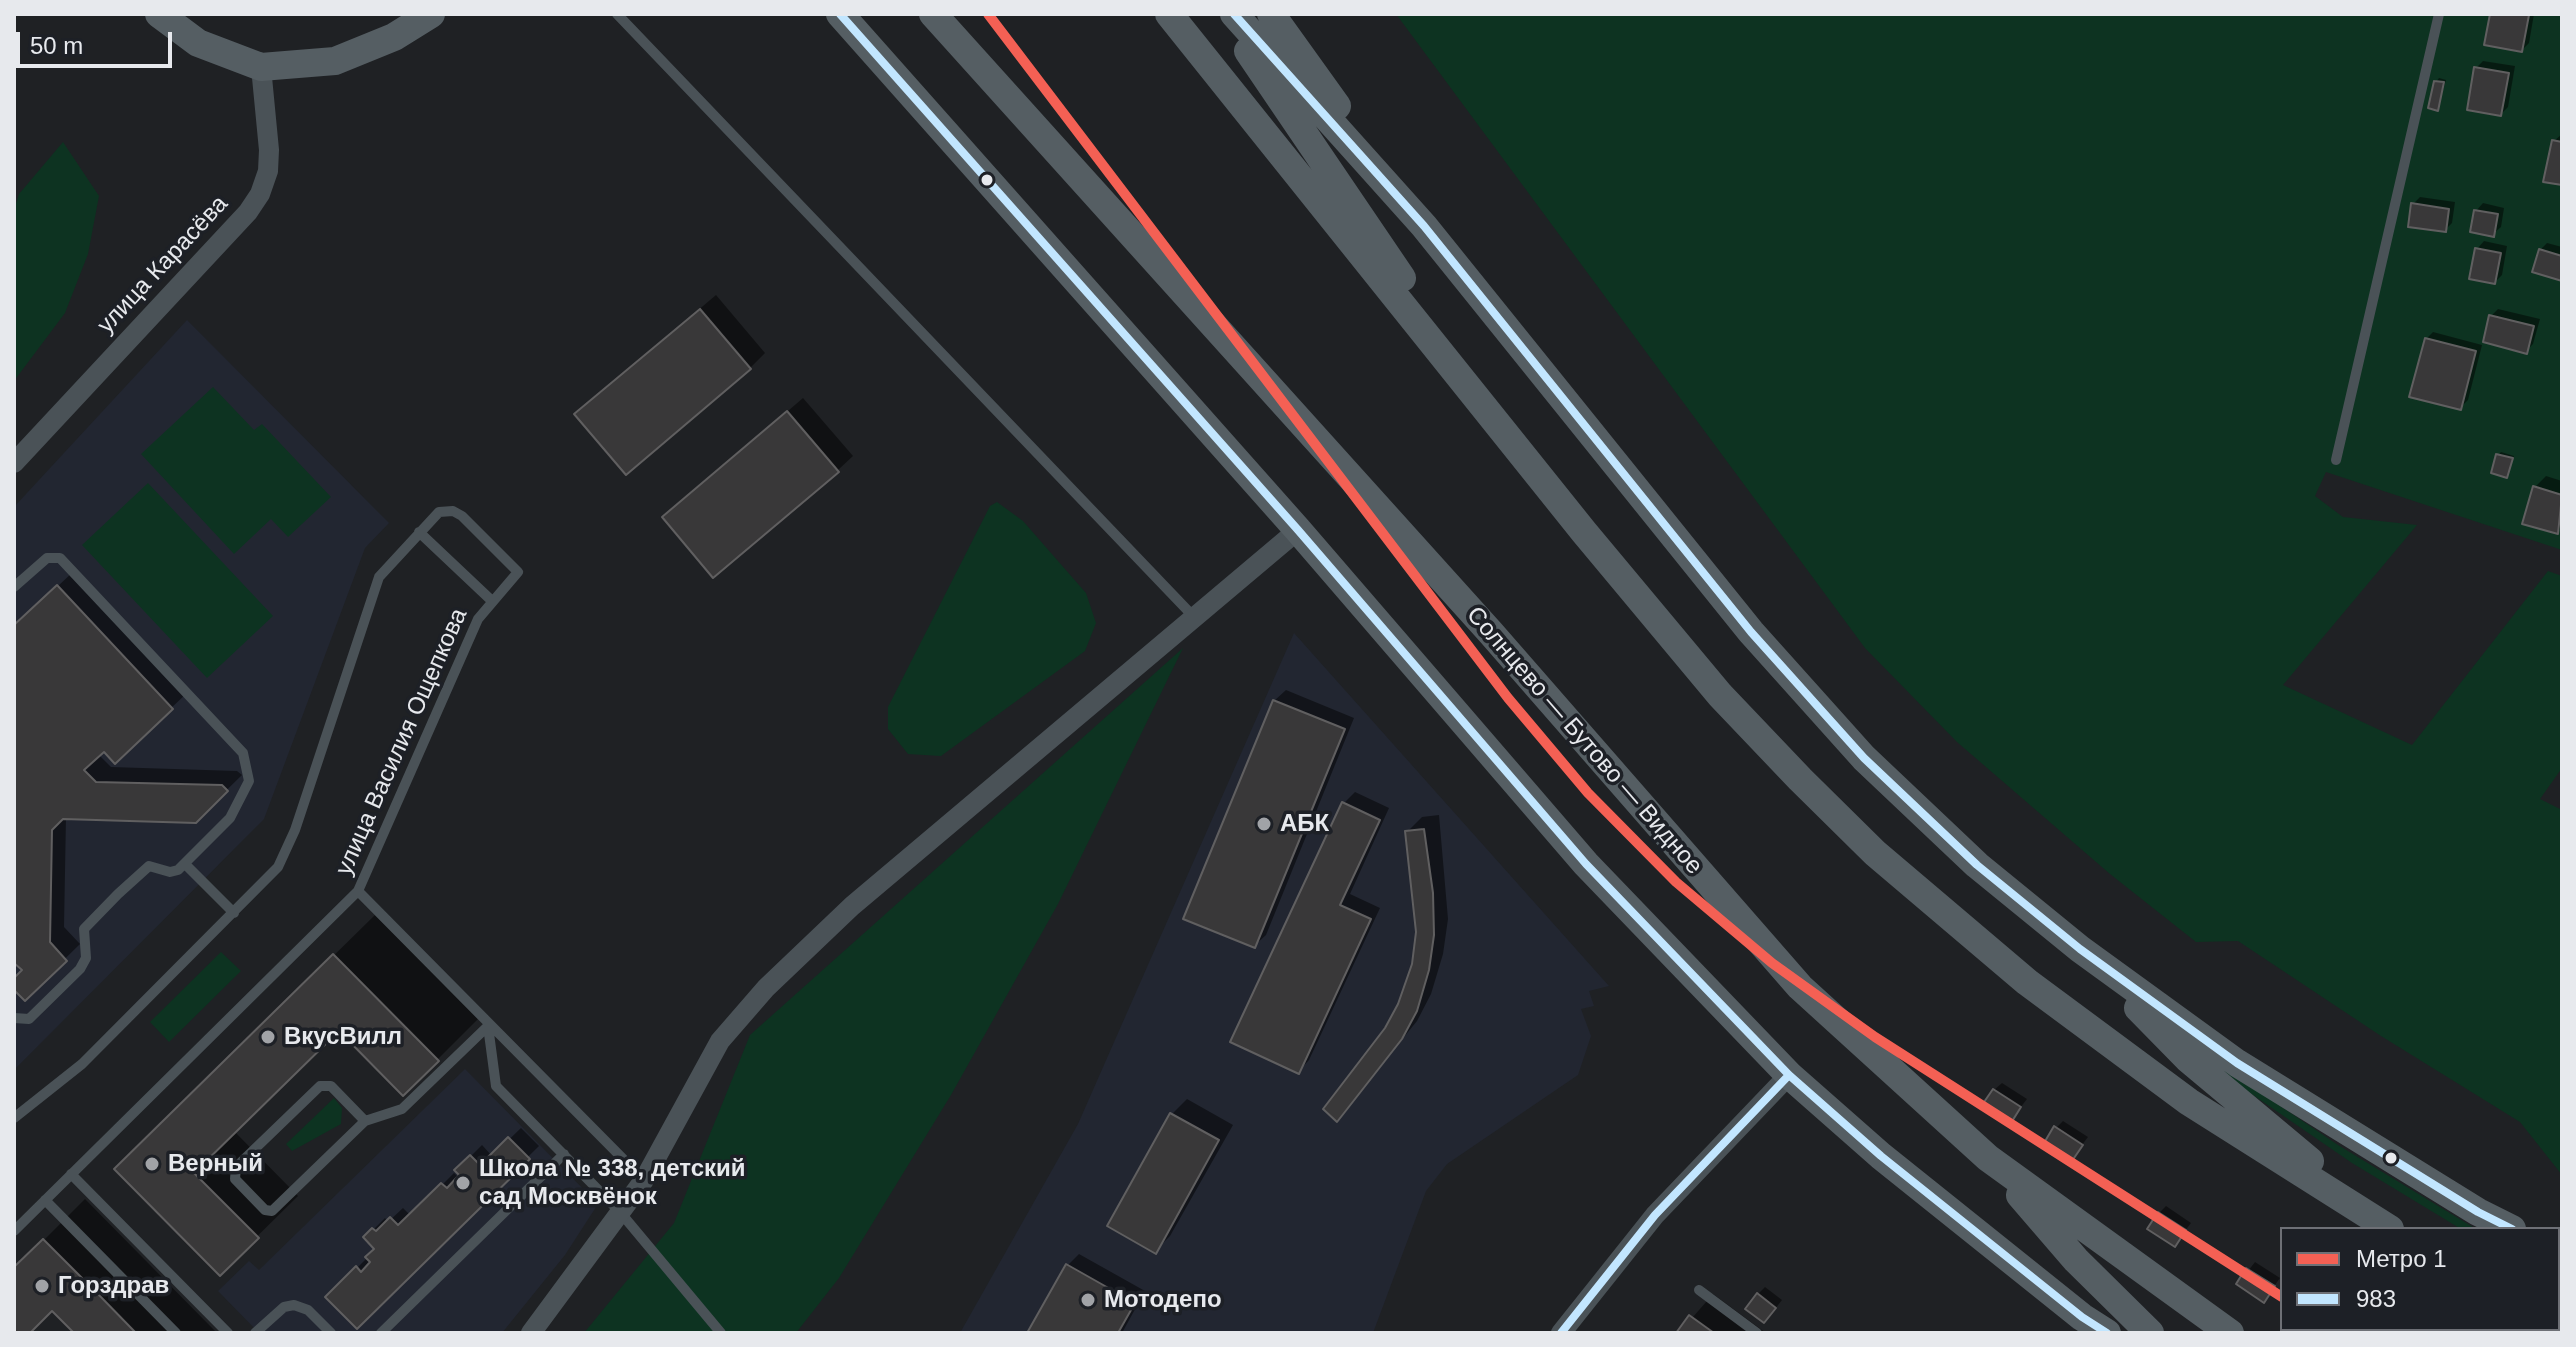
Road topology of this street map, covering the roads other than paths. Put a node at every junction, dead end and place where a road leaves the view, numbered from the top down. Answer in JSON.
{"nodes":[{"id":1,"x":159,"y":14,"type":"edge"},
{"id":2,"x":431,"y":14,"type":"edge"},
{"id":3,"x":617,"y":14,"type":"edge"},
{"id":4,"x":840,"y":14,"type":"edge"},
{"id":5,"x":933,"y":14,"type":"edge"},
{"id":6,"x":1169,"y":14,"type":"edge"},
{"id":7,"x":1222,"y":14,"type":"edge"},
{"id":8,"x":1234,"y":14,"type":"edge"},
{"id":9,"x":1271,"y":14,"type":"edge"},
{"id":10,"x":2439,"y":14,"type":"edge"},
{"id":11,"x":261,"y":67,"type":"junction"},
{"id":12,"x":1424,"y":226,"type":"junction"},
{"id":13,"x":2336,"y":460,"type":"dead end"},
{"id":14,"x":1526,"y":461,"type":"junction"},
{"id":15,"x":14,"y":463,"type":"edge"},
{"id":16,"x":1298,"y":530,"type":"junction"},
{"id":17,"x":419,"y":532,"type":"junction"},
{"id":18,"x":14,"y":587,"type":"edge"},
{"id":19,"x":491,"y":600,"type":"junction"},
{"id":20,"x":1193,"y":616,"type":"junction"},
{"id":21,"x":185,"y":864,"type":"junction"},
{"id":22,"x":358,"y":891,"type":"junction"},
{"id":23,"x":234,"y":913,"type":"junction"},
{"id":24,"x":2080,"y":949,"type":"junction"},
{"id":25,"x":14,"y":1018,"type":"edge"},
{"id":26,"x":488,"y":1026,"type":"junction"},
{"id":27,"x":1789,"y":1075,"type":"junction"},
{"id":28,"x":14,"y":1118,"type":"edge"},
{"id":29,"x":365,"y":1121,"type":"junction"},
{"id":30,"x":564,"y":1154,"type":"junction"},
{"id":31,"x":1988,"y":1158,"type":"junction"},
{"id":32,"x":71,"y":1174,"type":"junction"},
{"id":33,"x":644,"y":1180,"type":"junction"},
{"id":34,"x":45,"y":1200,"type":"junction"},
{"id":35,"x":620,"y":1212,"type":"junction"},
{"id":36,"x":2389,"y":1227,"type":"edge"},
{"id":37,"x":2390,"y":1227,"type":"edge"},
{"id":38,"x":2509,"y":1227,"type":"edge"},
{"id":39,"x":14,"y":1231,"type":"edge"},
{"id":40,"x":1699,"y":1290,"type":"dead end"},
{"id":41,"x":176,"y":1333,"type":"edge"},
{"id":42,"x":228,"y":1333,"type":"edge"},
{"id":43,"x":255,"y":1333,"type":"edge"},
{"id":44,"x":331,"y":1333,"type":"edge"},
{"id":45,"x":381,"y":1333,"type":"edge"},
{"id":46,"x":531,"y":1333,"type":"edge"},
{"id":47,"x":721,"y":1333,"type":"edge"},
{"id":48,"x":1561,"y":1333,"type":"edge"},
{"id":49,"x":1757,"y":1333,"type":"edge"},
{"id":50,"x":2107,"y":1333,"type":"edge"},
{"id":51,"x":2150,"y":1333,"type":"edge"},
{"id":52,"x":2230,"y":1333,"type":"edge"}],
"edges":[{"from":1,"to":11,"type":"main road"},
{"from":2,"to":11,"type":"main road"},
{"from":3,"to":20,"type":"lane"},
{"from":4,"to":16,"type":"main road"},
{"from":5,"to":31,"type":"main road","name":"Солнцево — Бутово — Видное"},
{"from":6,"to":14,"type":"main road"},
{"from":7,"to":14,"type":"main road"},
{"from":8,"to":12,"type":"main road"},
{"from":9,"to":12,"type":"main road"},
{"from":10,"to":13,"type":"lane"},
{"from":11,"to":15,"type":"street","name":"улица Карасёва"},
{"from":12,"to":24,"type":"main road"},
{"from":14,"to":36,"type":"main road"},
{"from":16,"to":20,"type":"street"},
{"from":16,"to":27,"type":"main road"},
{"from":17,"to":19,"type":"lane"},
{"from":17,"to":19,"type":"lane","name":"улица Василия Ощепкова"},
{"from":17,"to":23,"type":"lane","name":"улица Василия Ощепкова"},
{"from":18,"to":21,"type":"lane"},
{"from":19,"to":22,"type":"lane","name":"улица Василия Ощепкова"},
{"from":20,"to":33,"type":"street"},
{"from":21,"to":23,"type":"lane"},
{"from":21,"to":25,"type":"lane"},
{"from":22,"to":26,"type":"lane"},
{"from":22,"to":32,"type":"lane","name":"улица Василия Ощепкова"},
{"from":23,"to":28,"type":"lane","name":"улица Василия Ощепкова"},
{"from":24,"to":37,"type":"main road"},
{"from":24,"to":38,"type":"main road"},
{"from":26,"to":29,"type":"lane"},
{"from":26,"to":30,"type":"lane"},
{"from":26,"to":33,"type":"lane"},
{"from":27,"to":48,"type":"street"},
{"from":27,"to":50,"type":"main road"},
{"from":29,"to":29,"type":"lane"},
{"from":30,"to":35,"type":"lane"},
{"from":30,"to":45,"type":"lane"},
{"from":31,"to":51,"type":"main road"},
{"from":31,"to":52,"type":"main road","name":"Солнцево — Бутово — Видное"},
{"from":32,"to":34,"type":"lane","name":"улица Василия Ощепкова"},
{"from":32,"to":42,"type":"lane"},
{"from":33,"to":35,"type":"street"},
{"from":34,"to":39,"type":"lane","name":"улица Василия Ощепкова"},
{"from":34,"to":41,"type":"lane"},
{"from":35,"to":46,"type":"street"},
{"from":35,"to":47,"type":"lane"},
{"from":40,"to":49,"type":"lane"},
{"from":43,"to":44,"type":"lane"}]}
